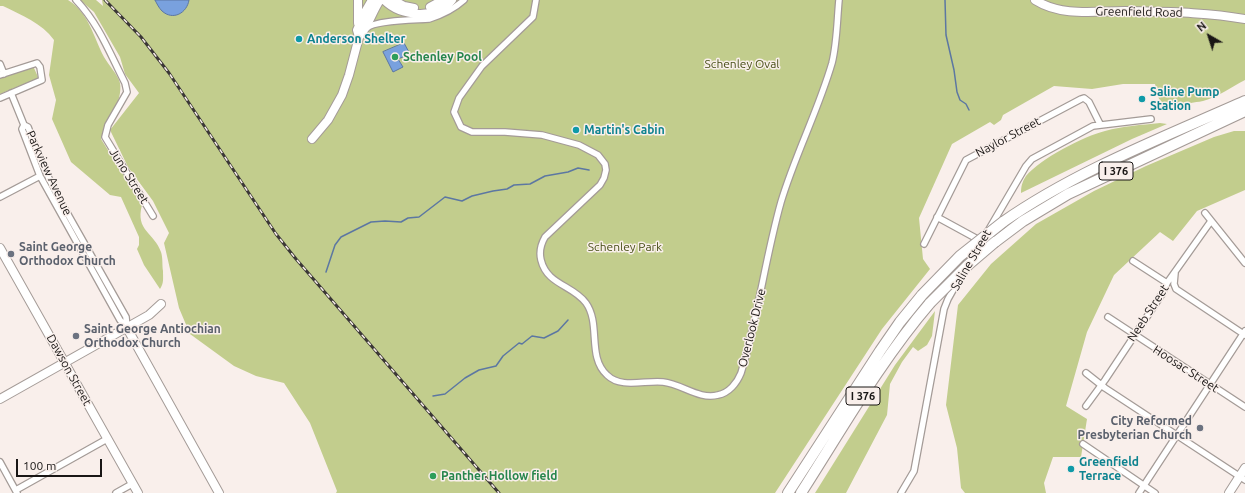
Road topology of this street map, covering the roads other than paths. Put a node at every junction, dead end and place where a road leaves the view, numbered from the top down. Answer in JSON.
{"nodes":[{"id":1,"x":76,"y":0,"type":"edge"},
{"id":2,"x":358,"y":0,"type":"edge"},
{"id":3,"x":380,"y":0,"type":"edge"},
{"id":4,"x":384,"y":0,"type":"edge"},
{"id":5,"x":393,"y":0,"type":"edge"},
{"id":6,"x":464,"y":0,"type":"edge"},
{"id":7,"x":536,"y":0,"type":"edge"},
{"id":8,"x":839,"y":0,"type":"edge"},
{"id":9,"x":1035,"y":0,"type":"edge"},
{"id":10,"x":451,"y":1,"type":"edge"},
{"id":11,"x":372,"y":4,"type":"edge"},
{"id":12,"x":1245,"y":19,"type":"edge"},
{"id":13,"x":360,"y":33,"type":"junction"},
{"id":14,"x":0,"y":64,"type":"edge"},
{"id":15,"x":2,"y":74,"type":"edge"},
{"id":16,"x":11,"y":93,"type":"junction"},
{"id":17,"x":1245,"y":94,"type":"edge"},
{"id":18,"x":0,"y":98,"type":"edge"},
{"id":19,"x":1245,"y":101,"type":"edge"},
{"id":20,"x":1245,"y":111,"type":"edge"},
{"id":21,"x":1152,"y":119,"type":"dead end"},
{"id":22,"x":1100,"y":124,"type":"junction"},
{"id":23,"x":24,"y":125,"type":"junction"},
{"id":24,"x":312,"y":139,"type":"dead end"},
{"id":25,"x":1156,"y":141,"type":"junction"},
{"id":26,"x":40,"y":176,"type":"junction"},
{"id":27,"x":0,"y":197,"type":"edge"},
{"id":28,"x":1205,"y":213,"type":"dead end"},
{"id":29,"x":153,"y":216,"type":"dead end"},
{"id":30,"x":937,"y":217,"type":"junction"},
{"id":31,"x":1211,"y":221,"type":"junction"},
{"id":32,"x":982,"y":241,"type":"junction"},
{"id":33,"x":924,"y":244,"type":"dead end"},
{"id":34,"x":0,"y":248,"type":"edge"},
{"id":35,"x":1133,"y":261,"type":"dead end"},
{"id":36,"x":1245,"y":264,"type":"edge"},
{"id":37,"x":1176,"y":272,"type":"junction"},
{"id":38,"x":1167,"y":283,"type":"junction"},
{"id":39,"x":161,"y":304,"type":"dead end"},
{"id":40,"x":1108,"y":317,"type":"dead end"},
{"id":41,"x":127,"y":328,"type":"junction"},
{"id":42,"x":1134,"y":334,"type":"junction"},
{"id":43,"x":1244,"y":334,"type":"edge"},
{"id":44,"x":65,"y":363,"type":"junction"},
{"id":45,"x":1086,"y":373,"type":"dead end"},
{"id":46,"x":1101,"y":384,"type":"junction"},
{"id":47,"x":1210,"y":385,"type":"junction"},
{"id":48,"x":0,"y":399,"type":"edge"},
{"id":49,"x":1086,"y":406,"type":"dead end"},
{"id":50,"x":1245,"y":407,"type":"edge"},
{"id":51,"x":1177,"y":435,"type":"junction"},
{"id":52,"x":107,"y":439,"type":"junction"},
{"id":53,"x":1083,"y":444,"type":"dead end"},
{"id":54,"x":0,"y":462,"type":"edge"},
{"id":55,"x":1245,"y":468,"type":"edge"},
{"id":56,"x":1242,"y":478,"type":"edge"},
{"id":57,"x":132,"y":484,"type":"junction"},
{"id":58,"x":1144,"y":486,"type":"junction"},
{"id":59,"x":16,"y":492,"type":"edge"},
{"id":60,"x":116,"y":493,"type":"edge"},
{"id":61,"x":138,"y":493,"type":"edge"},
{"id":62,"x":218,"y":493,"type":"edge"},
{"id":63,"x":788,"y":493,"type":"edge"},
{"id":64,"x":801,"y":493,"type":"edge"},
{"id":65,"x":901,"y":493,"type":"edge"},
{"id":66,"x":1139,"y":493,"type":"edge"},
{"id":67,"x":1155,"y":493,"type":"edge"},
{"id":68,"x":1229,"y":493,"type":"edge"}],
"edges":[{"from":1,"to":29,"type":"street","name":"Juno Street"},
{"from":2,"to":13,"type":"main road"},
{"from":3,"to":11,"type":"main road"},
{"from":4,"to":10,"type":"main road"},
{"from":5,"to":10,"type":"main road"},
{"from":6,"to":13,"type":"street"},
{"from":7,"to":8,"type":"street","name":"Overlook Drive"},
{"from":9,"to":12,"type":"main road","name":"Greenfield Road"},
{"from":11,"to":13,"type":"main road"},
{"from":13,"to":24,"type":"main road"},
{"from":14,"to":15,"type":"street"},
{"from":15,"to":16,"type":"street"},
{"from":16,"to":18,"type":"street"},
{"from":16,"to":23,"type":"street","name":"Parkview Avenue"},
{"from":17,"to":25,"type":"highway"},
{"from":19,"to":25,"type":"highway","number":"I 376"},
{"from":20,"to":64,"type":"highway","number":"I 376","bridge":true},
{"from":21,"to":22,"type":"street","name":"Saline Street"},
{"from":22,"to":30,"type":"street","name":"Naylor Street"},
{"from":22,"to":32,"type":"street","name":"Saline Street"},
{"from":23,"to":26,"type":"street","name":"Parkview Avenue"},
{"from":23,"to":41,"type":"street","name":"Parkview Avenue"},
{"from":25,"to":63,"type":"highway","number":"I 376","bridge":true},
{"from":26,"to":27,"type":"street"},
{"from":26,"to":41,"type":"street","name":"Parkview Avenue"},
{"from":28,"to":31,"type":"street"},
{"from":30,"to":32,"type":"street"},
{"from":30,"to":33,"type":"street","name":"Naylor Street"},
{"from":31,"to":36,"type":"street"},
{"from":31,"to":37,"type":"street","name":"Neeb Street"},
{"from":32,"to":65,"type":"street","name":"Saline Street"},
{"from":34,"to":44,"type":"main road","name":"Dawson Street"},
{"from":35,"to":38,"type":"street"},
{"from":37,"to":38,"type":"street","name":"Neeb Street"},
{"from":37,"to":43,"type":"street"},
{"from":38,"to":42,"type":"street","name":"Neeb Street"},
{"from":39,"to":41,"type":"main road"},
{"from":40,"to":42,"type":"street","name":"Hoosac Street"},
{"from":41,"to":44,"type":"main road"},
{"from":41,"to":62,"type":"main road","name":"Parkview Avenue"},
{"from":42,"to":46,"type":"street","name":"Neeb Street"},
{"from":42,"to":47,"type":"street","name":"Hoosac Street"},
{"from":43,"to":47,"type":"street"},
{"from":44,"to":48,"type":"main road"},
{"from":44,"to":52,"type":"main road","name":"Dawson Street"},
{"from":45,"to":46,"type":"street"},
{"from":46,"to":49,"type":"street","name":"Neeb Street"},
{"from":46,"to":51,"type":"street"},
{"from":47,"to":50,"type":"street","name":"Hoosac Street"},
{"from":47,"to":51,"type":"street"},
{"from":51,"to":56,"type":"street"},
{"from":51,"to":58,"type":"street"},
{"from":52,"to":57,"type":"main road","name":"Dawson Street"},
{"from":52,"to":59,"type":"street"},
{"from":53,"to":58,"type":"street"},
{"from":54,"to":59,"type":"street"},
{"from":55,"to":56,"type":"main road"},
{"from":56,"to":68,"type":"main road"},
{"from":57,"to":60,"type":"street"},
{"from":57,"to":61,"type":"main road","name":"Dawson Street"},
{"from":58,"to":66,"type":"street"},
{"from":58,"to":67,"type":"street"}]}
